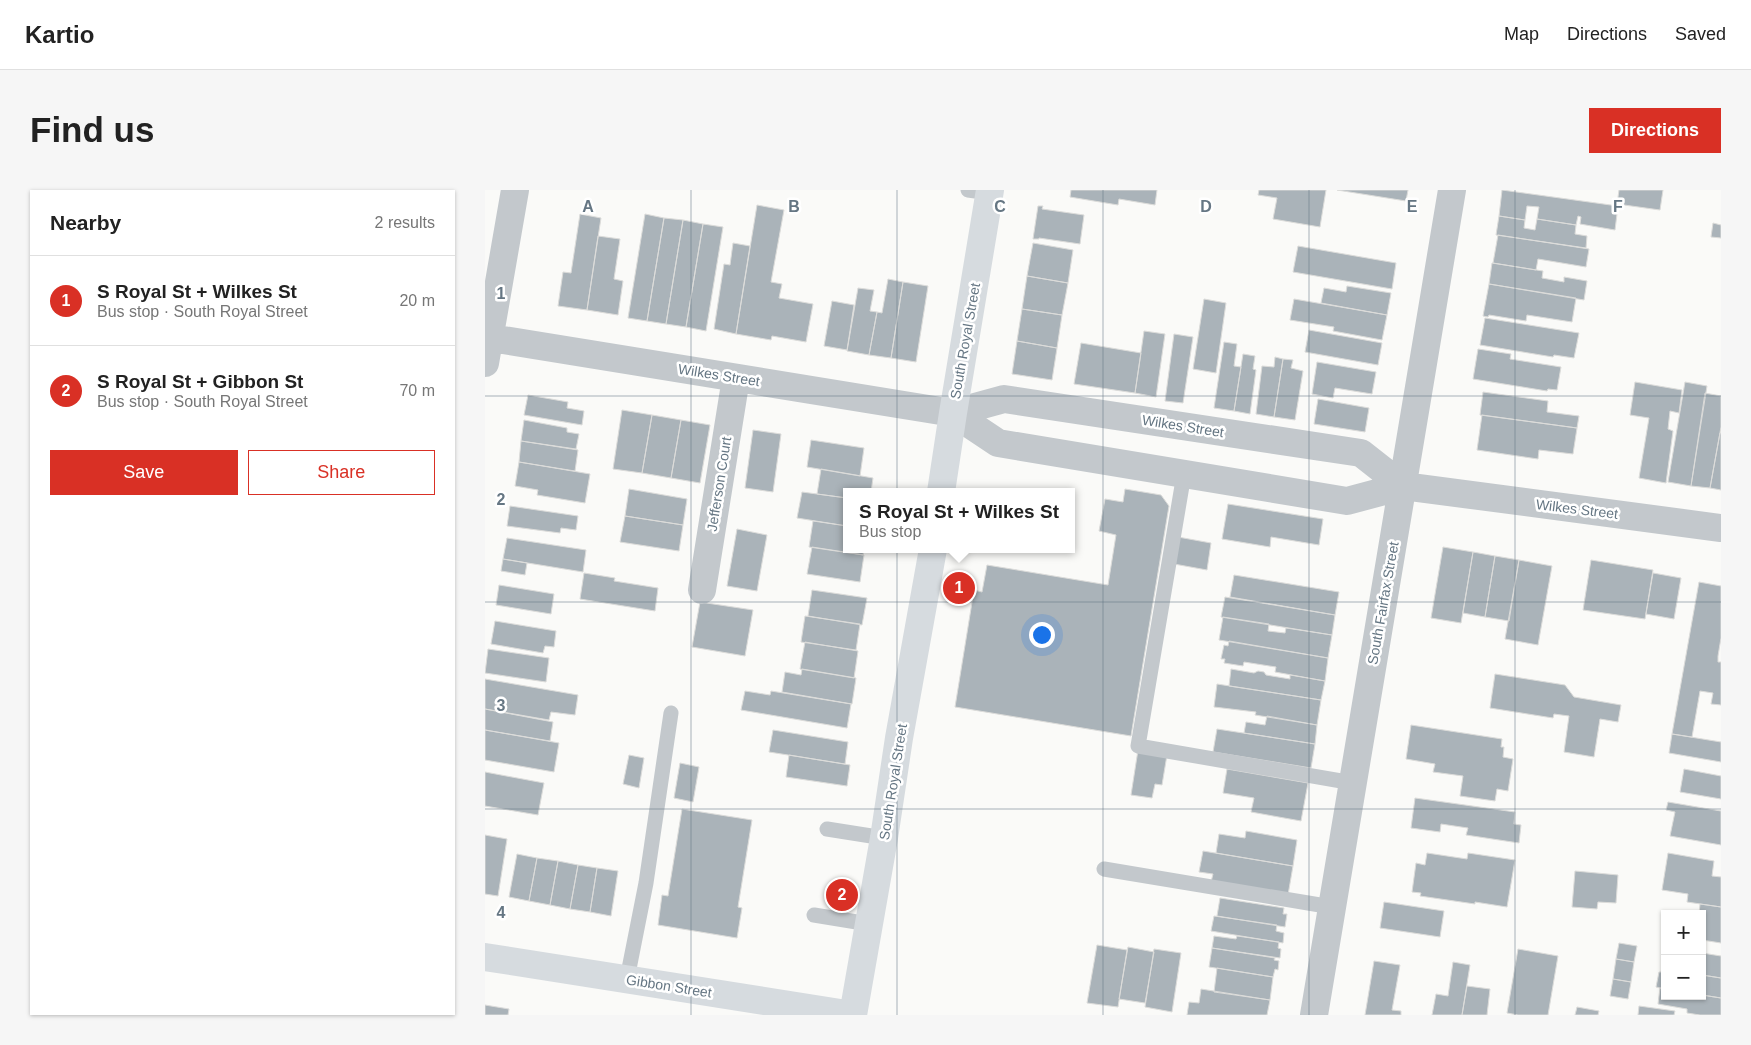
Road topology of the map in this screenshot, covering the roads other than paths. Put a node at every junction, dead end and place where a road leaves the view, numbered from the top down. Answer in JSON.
{"nodes":[{"id":1,"x":515,"y":190,"type":"edge"},
{"id":2,"x":1452,"y":190,"type":"edge"},
{"id":3,"x":983,"y":191,"type":"edge"},
{"id":4,"x":486,"y":346,"type":"edge"},
{"id":5,"x":736,"y":378,"type":"junction"},
{"id":6,"x":953,"y":413,"type":"junction"},
{"id":7,"x":1184,"y":474,"type":"junction"},
{"id":8,"x":1403,"y":486,"type":"junction"},
{"id":9,"x":942,"y":488,"type":"edge"},
{"id":10,"x":1721,"y":528,"type":"edge"},
{"id":11,"x":932,"y":553,"type":"edge"},
{"id":12,"x":702,"y":590,"type":"dead end"},
{"id":13,"x":671,"y":713,"type":"dead end"},
{"id":14,"x":1353,"y":783,"type":"junction"},
{"id":15,"x":827,"y":829,"type":"dead end"},
{"id":16,"x":884,"y":838,"type":"junction"},
{"id":17,"x":1104,"y":869,"type":"dead end"},
{"id":18,"x":1332,"y":907,"type":"junction"},
{"id":19,"x":814,"y":915,"type":"dead end"},
{"id":20,"x":869,"y":924,"type":"junction"},
{"id":21,"x":485,"y":957,"type":"edge"},
{"id":22,"x":627,"y":979,"type":"junction"},
{"id":23,"x":853,"y":1015,"type":"edge"},
{"id":24,"x":1314,"y":1015,"type":"edge"}],
"edges":[{"from":1,"to":4,"type":"street"},
{"from":2,"to":8,"type":"street","name":"South Fairfax Street"},
{"from":3,"to":6,"type":"main road","name":"South Royal Street"},
{"from":4,"to":5,"type":"street","name":"Wilkes Street"},
{"from":5,"to":6,"type":"street","name":"Wilkes Street"},
{"from":5,"to":12,"type":"street","name":"Jefferson Court"},
{"from":6,"to":7,"type":"street","name":"Wilkes Street"},
{"from":6,"to":8,"type":"street","name":"Wilkes Street"},
{"from":6,"to":9,"type":"main road","name":"South Royal Street"},
{"from":7,"to":8,"type":"street","name":"Wilkes Street"},
{"from":7,"to":14,"type":"lane"},
{"from":8,"to":10,"type":"street","name":"Wilkes Street"},
{"from":8,"to":14,"type":"street","name":"South Fairfax Street"},
{"from":11,"to":16,"type":"main road","name":"South Royal Street"},
{"from":13,"to":22,"type":"lane"},
{"from":14,"to":18,"type":"street","name":"South Fairfax Street"},
{"from":15,"to":16,"type":"lane"},
{"from":16,"to":20,"type":"main road","name":"South Royal Street"},
{"from":17,"to":18,"type":"lane"},
{"from":18,"to":24,"type":"street","name":"South Fairfax Street"},
{"from":19,"to":20,"type":"lane"},
{"from":20,"to":23,"type":"main road","name":"South Royal Street"},
{"from":21,"to":22,"type":"main road","name":"Gibbon Street"},
{"from":22,"to":23,"type":"main road","name":"Gibbon Street"}]}
